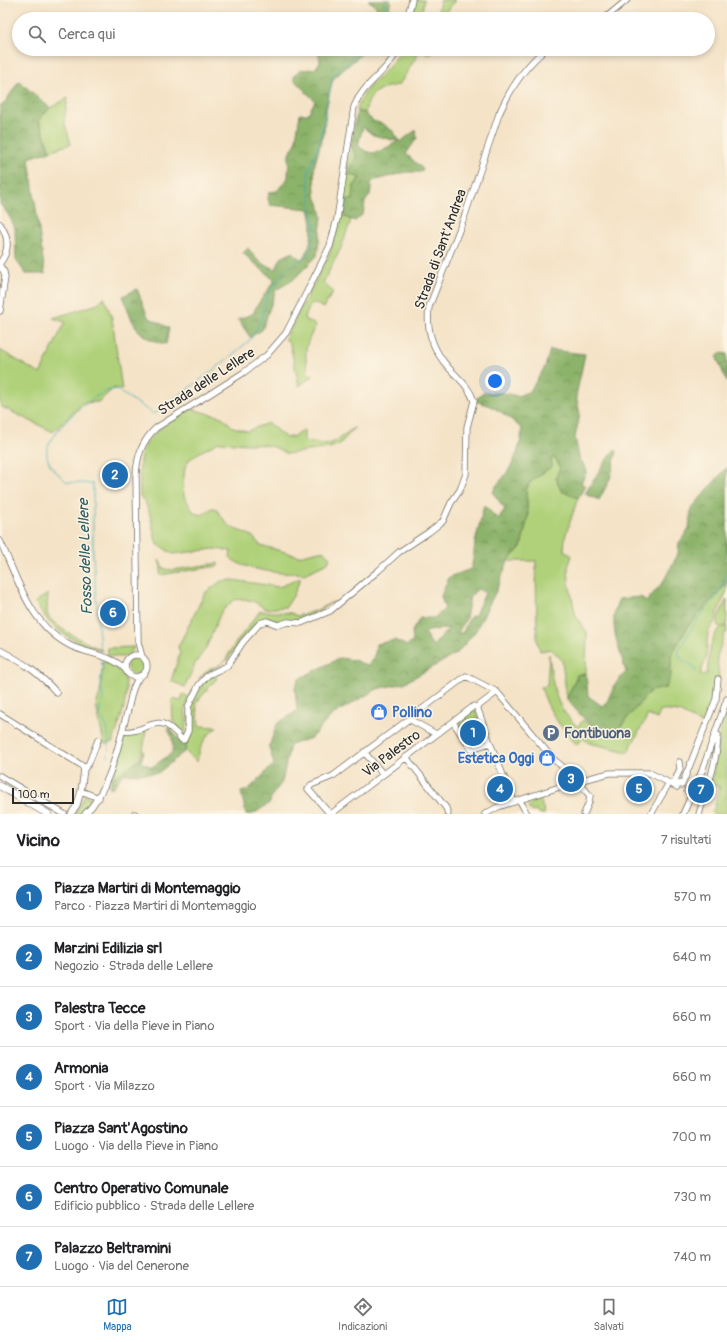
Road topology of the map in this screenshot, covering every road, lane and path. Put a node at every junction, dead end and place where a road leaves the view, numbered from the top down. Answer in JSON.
{"nodes":[{"id":1,"x":412,"y":0,"type":"edge"},
{"id":2,"x":627,"y":0,"type":"edge"},
{"id":3,"x":409,"y":12,"type":"edge"},
{"id":4,"x":612,"y":12,"type":"edge"},
{"id":5,"x":394,"y":56,"type":"edge"},
{"id":6,"x":538,"y":56,"type":"edge"},
{"id":7,"x":0,"y":224,"type":"edge"},
{"id":8,"x":0,"y":263,"type":"edge"},
{"id":9,"x":0,"y":266,"type":"edge"},
{"id":10,"x":0,"y":311,"type":"edge"},
{"id":11,"x":0,"y":541,"type":"edge"},
{"id":12,"x":138,"y":642,"type":"junction"},
{"id":13,"x":0,"y":650,"type":"edge"},
{"id":14,"x":142,"y":657,"type":"junction"},
{"id":15,"x":129,"y":658,"type":"junction"},
{"id":16,"x":112,"y":660,"type":"junction"},
{"id":17,"x":125,"y":668,"type":"junction"},
{"id":18,"x":128,"y":674,"type":"junction"},
{"id":19,"x":140,"y":676,"type":"junction"},
{"id":20,"x":718,"y":678,"type":"dead end"},
{"id":21,"x":132,"y":691,"type":"junction"},
{"id":22,"x":497,"y":692,"type":"junction"},
{"id":23,"x":57,"y":693,"type":"dead end"},
{"id":24,"x":727,"y":699,"type":"edge"},
{"id":25,"x":477,"y":707,"type":"junction"},
{"id":26,"x":0,"y":714,"type":"edge"},
{"id":27,"x":409,"y":719,"type":"junction"},
{"id":28,"x":453,"y":722,"type":"junction"},
{"id":29,"x":718,"y":729,"type":"junction"},
{"id":30,"x":122,"y":731,"type":"junction"},
{"id":31,"x":436,"y":734,"type":"junction"},
{"id":32,"x":98,"y":740,"type":"dead end"},
{"id":33,"x":490,"y":743,"type":"junction"},
{"id":34,"x":364,"y":752,"type":"junction"},
{"id":35,"x":406,"y":757,"type":"junction"},
{"id":36,"x":679,"y":762,"type":"dead end"},
{"id":37,"x":84,"y":769,"type":"junction"},
{"id":38,"x":383,"y":774,"type":"junction"},
{"id":39,"x":0,"y":776,"type":"edge"},
{"id":40,"x":579,"y":779,"type":"junction"},
{"id":41,"x":674,"y":785,"type":"junction"},
{"id":42,"x":0,"y":786,"type":"edge"},
{"id":43,"x":81,"y":791,"type":"junction"},
{"id":44,"x":687,"y":791,"type":"dead end"},
{"id":45,"x":693,"y":794,"type":"junction"},
{"id":46,"x":99,"y":798,"type":"junction"},
{"id":47,"x":703,"y":799,"type":"junction"},
{"id":48,"x":517,"y":802,"type":"junction"},
{"id":49,"x":95,"y":804,"type":"junction"},
{"id":50,"x":48,"y":814,"type":"edge"},
{"id":51,"x":64,"y":814,"type":"edge"},
{"id":52,"x":71,"y":814,"type":"edge"},
{"id":53,"x":85,"y":814,"type":"edge"},
{"id":54,"x":91,"y":814,"type":"edge"},
{"id":55,"x":330,"y":814,"type":"edge"},
{"id":56,"x":448,"y":814,"type":"edge"},
{"id":57,"x":486,"y":814,"type":"edge"},
{"id":58,"x":528,"y":814,"type":"edge"},
{"id":59,"x":584,"y":814,"type":"edge"},
{"id":60,"x":652,"y":814,"type":"edge"},
{"id":61,"x":683,"y":814,"type":"edge"},
{"id":62,"x":699,"y":814,"type":"edge"}],
"edges":[{"from":1,"to":3,"type":"street"},
{"from":2,"to":4,"type":"street"},
{"from":5,"to":12,"type":"street","name":"Strada delle Lellere"},
{"from":6,"to":30,"type":"street","name":"Strada di Sant'Andrea"},
{"from":7,"to":8,"type":"street"},
{"from":9,"to":10,"type":"street"},
{"from":11,"to":16,"type":"street"},
{"from":12,"to":14,"type":"street","name":"Strada delle Lellere"},
{"from":12,"to":15,"type":"street","name":"Strada delle Lellere"},
{"from":13,"to":23,"type":"street"},
{"from":14,"to":15,"type":"street"},
{"from":14,"to":19,"type":"street"},
{"from":15,"to":16,"type":"street"},
{"from":15,"to":17,"type":"street"},
{"from":16,"to":17,"type":"street"},
{"from":17,"to":18,"type":"street"},
{"from":18,"to":19,"type":"street"},
{"from":18,"to":21,"type":"street"},
{"from":19,"to":21,"type":"street"},
{"from":20,"to":41,"type":"street"},
{"from":21,"to":30,"type":"street"},
{"from":22,"to":25,"type":"street","name":"Via Palestro"},
{"from":22,"to":27,"type":"street","name":"Via Palestro"},
{"from":22,"to":40,"type":"street"},
{"from":24,"to":29,"type":"street"},
{"from":25,"to":28,"type":"street","name":"Via Palestro"},
{"from":25,"to":33,"type":"street"},
{"from":26,"to":37,"type":"street"},
{"from":27,"to":31,"type":"street"},
{"from":27,"to":34,"type":"street","name":"Via Palestro"},
{"from":28,"to":31,"type":"street","name":"Via Palestro"},
{"from":28,"to":33,"type":"street"},
{"from":29,"to":45,"type":"street"},
{"from":29,"to":47,"type":"street"},
{"from":30,"to":46,"type":"street"},
{"from":31,"to":35,"type":"street","name":"Via Palestro"},
{"from":32,"to":37,"type":"street"},
{"from":33,"to":48,"type":"street"},
{"from":34,"to":38,"type":"street"},
{"from":34,"to":55,"type":"street","name":"Via Palestro"},
{"from":35,"to":38,"type":"street","name":"Via Palestro"},
{"from":35,"to":56,"type":"street"},
{"from":36,"to":41,"type":"street"},
{"from":37,"to":43,"type":"street"},
{"from":38,"to":55,"type":"street","name":"Via Palestro"},
{"from":39,"to":51,"type":"street"},
{"from":40,"to":41,"type":"street"},
{"from":40,"to":48,"type":"street"},
{"from":40,"to":59,"type":"street"},
{"from":41,"to":60,"type":"street"},
{"from":42,"to":50,"type":"main road"},
{"from":43,"to":46,"type":"street"},
{"from":43,"to":52,"type":"street"},
{"from":44,"to":45,"type":"street"},
{"from":45,"to":47,"type":"street"},
{"from":45,"to":61,"type":"street"},
{"from":46,"to":49,"type":"street"},
{"from":47,"to":62,"type":"street"},
{"from":48,"to":57,"type":"street"},
{"from":48,"to":58,"type":"street"},
{"from":49,"to":53,"type":"street"},
{"from":49,"to":54,"type":"street"}]}
